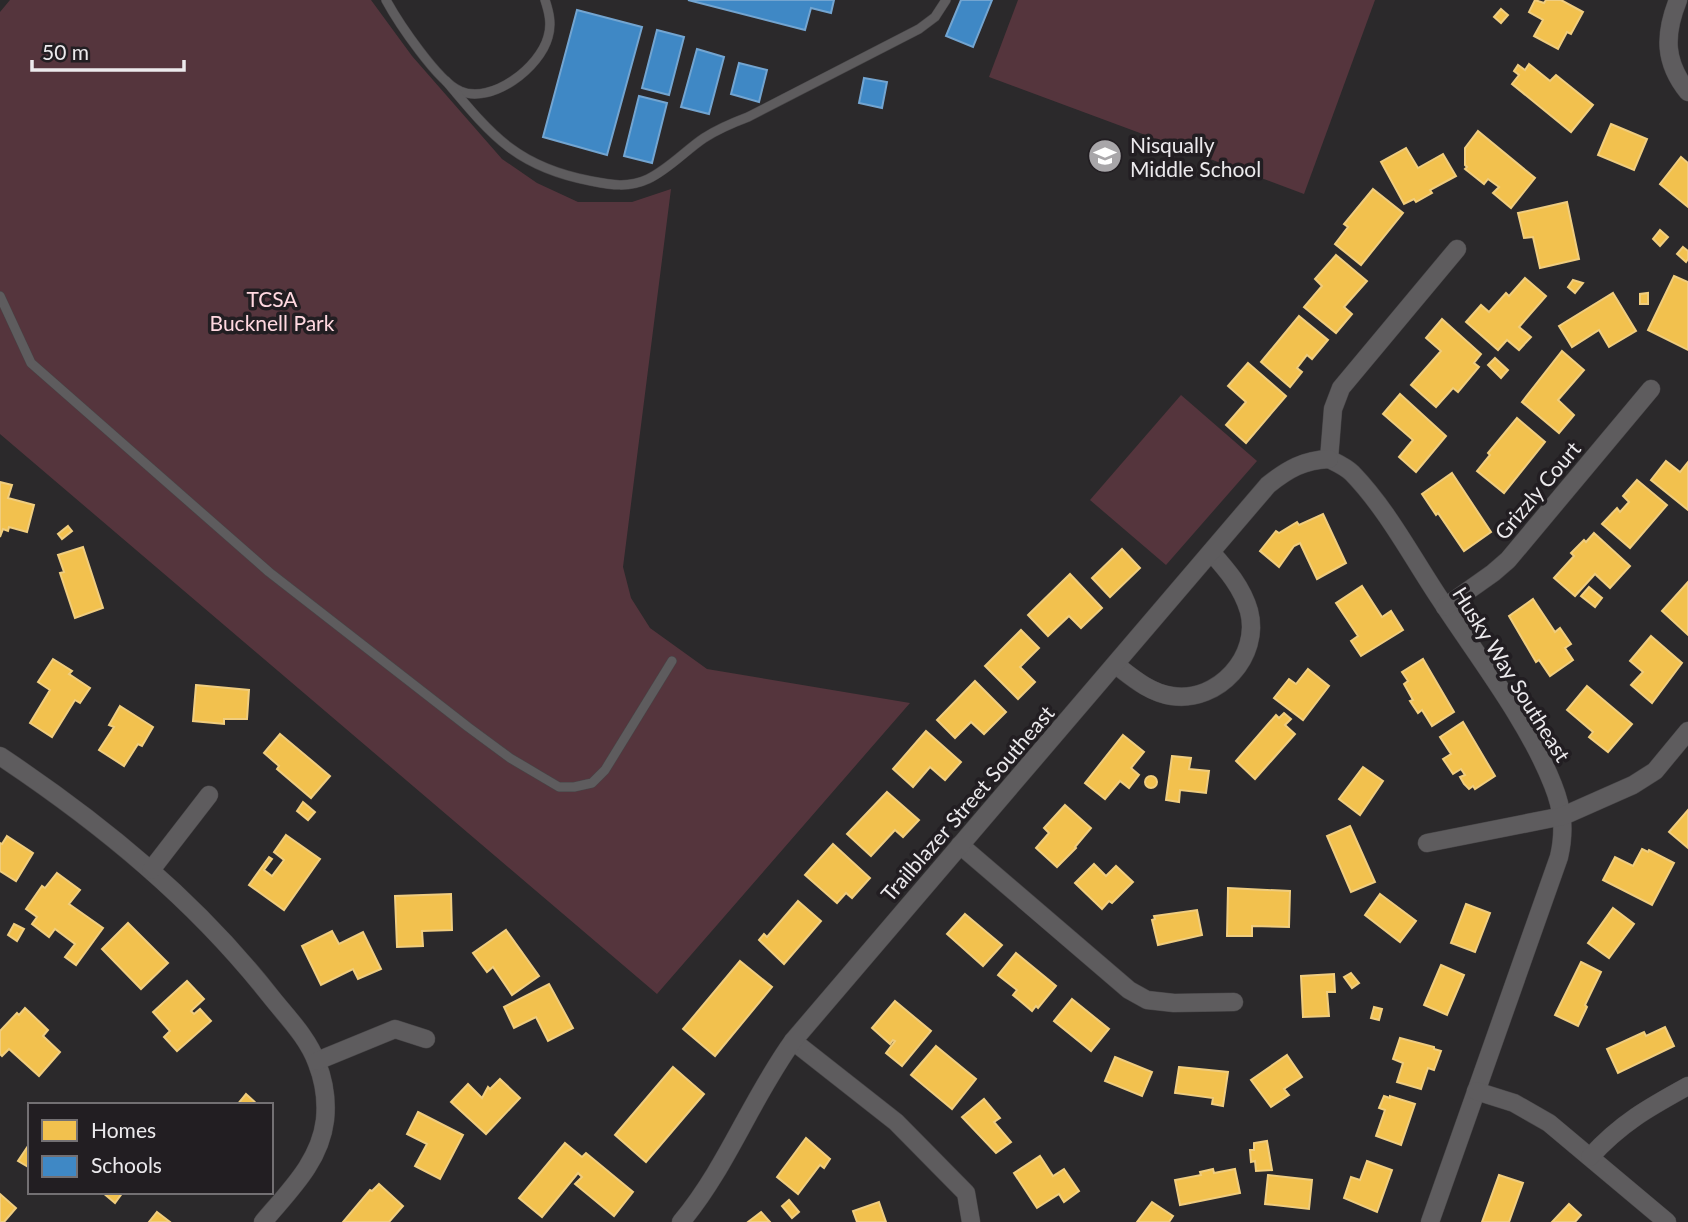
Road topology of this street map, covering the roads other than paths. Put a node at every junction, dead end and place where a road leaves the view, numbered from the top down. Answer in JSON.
{"nodes":[{"id":1,"x":386,"y":0,"type":"edge"},
{"id":2,"x":545,"y":0,"type":"edge"},
{"id":3,"x":946,"y":0,"type":"edge"},
{"id":4,"x":1678,"y":0,"type":"edge"},
{"id":5,"x":446,"y":81,"type":"junction"},
{"id":6,"x":1688,"y":92,"type":"edge"},
{"id":7,"x":1457,"y":249,"type":"dead end"},
{"id":8,"x":0,"y":296,"type":"edge"},
{"id":9,"x":1651,"y":389,"type":"dead end"},
{"id":10,"x":1329,"y":459,"type":"junction"},
{"id":11,"x":1212,"y":552,"type":"junction"},
{"id":12,"x":1445,"y":607,"type":"junction"},
{"id":13,"x":672,"y":661,"type":"dead end"},
{"id":14,"x":1116,"y":665,"type":"junction"},
{"id":15,"x":1688,"y":731,"type":"edge"},
{"id":16,"x":0,"y":756,"type":"edge"},
{"id":17,"x":209,"y":794,"type":"dead end"},
{"id":18,"x":1563,"y":816,"type":"junction"},
{"id":19,"x":1427,"y":843,"type":"dead end"},
{"id":20,"x":960,"y":845,"type":"junction"},
{"id":21,"x":151,"y":870,"type":"junction"},
{"id":22,"x":1234,"y":1002,"type":"dead end"},
{"id":23,"x":426,"y":1039,"type":"dead end"},
{"id":24,"x":793,"y":1041,"type":"junction"},
{"id":25,"x":317,"y":1061,"type":"junction"},
{"id":26,"x":1688,"y":1086,"type":"edge"},
{"id":27,"x":1476,"y":1091,"type":"junction"},
{"id":28,"x":1590,"y":1157,"type":"junction"},
{"id":29,"x":262,"y":1222,"type":"edge"},
{"id":30,"x":681,"y":1222,"type":"edge"},
{"id":31,"x":971,"y":1222,"type":"edge"},
{"id":32,"x":1430,"y":1222,"type":"edge"},
{"id":33,"x":1667,"y":1222,"type":"edge"}],
"edges":[{"from":1,"to":5,"type":"lane"},
{"from":2,"to":5,"type":"lane"},
{"from":3,"to":5,"type":"lane"},
{"from":4,"to":6,"type":"street"},
{"from":7,"to":10,"type":"street"},
{"from":8,"to":13,"type":"lane"},
{"from":9,"to":12,"type":"street","name":"Grizzly Court"},
{"from":10,"to":11,"type":"street","name":"Trailblazer Street Southeast"},
{"from":10,"to":12,"type":"street","name":"Husky Way Southeast"},
{"from":11,"to":14,"type":"street","name":"Trailblazer Street Southeast"},
{"from":11,"to":14,"type":"street"},
{"from":12,"to":18,"type":"street","name":"Husky Way Southeast"},
{"from":14,"to":20,"type":"street","name":"Trailblazer Street Southeast"},
{"from":15,"to":18,"type":"street"},
{"from":16,"to":21,"type":"street"},
{"from":17,"to":21,"type":"street"},
{"from":18,"to":19,"type":"street"},
{"from":18,"to":27,"type":"street","name":"Husky Way Southeast"},
{"from":20,"to":22,"type":"street"},
{"from":20,"to":24,"type":"street","name":"Trailblazer Street Southeast"},
{"from":21,"to":25,"type":"street"},
{"from":23,"to":25,"type":"street"},
{"from":24,"to":30,"type":"street","name":"Trailblazer Street Southeast"},
{"from":24,"to":31,"type":"street"},
{"from":25,"to":29,"type":"street"},
{"from":26,"to":28,"type":"street"},
{"from":27,"to":28,"type":"street"},
{"from":27,"to":32,"type":"street","name":"Husky Way Southeast"},
{"from":28,"to":33,"type":"street"}]}
